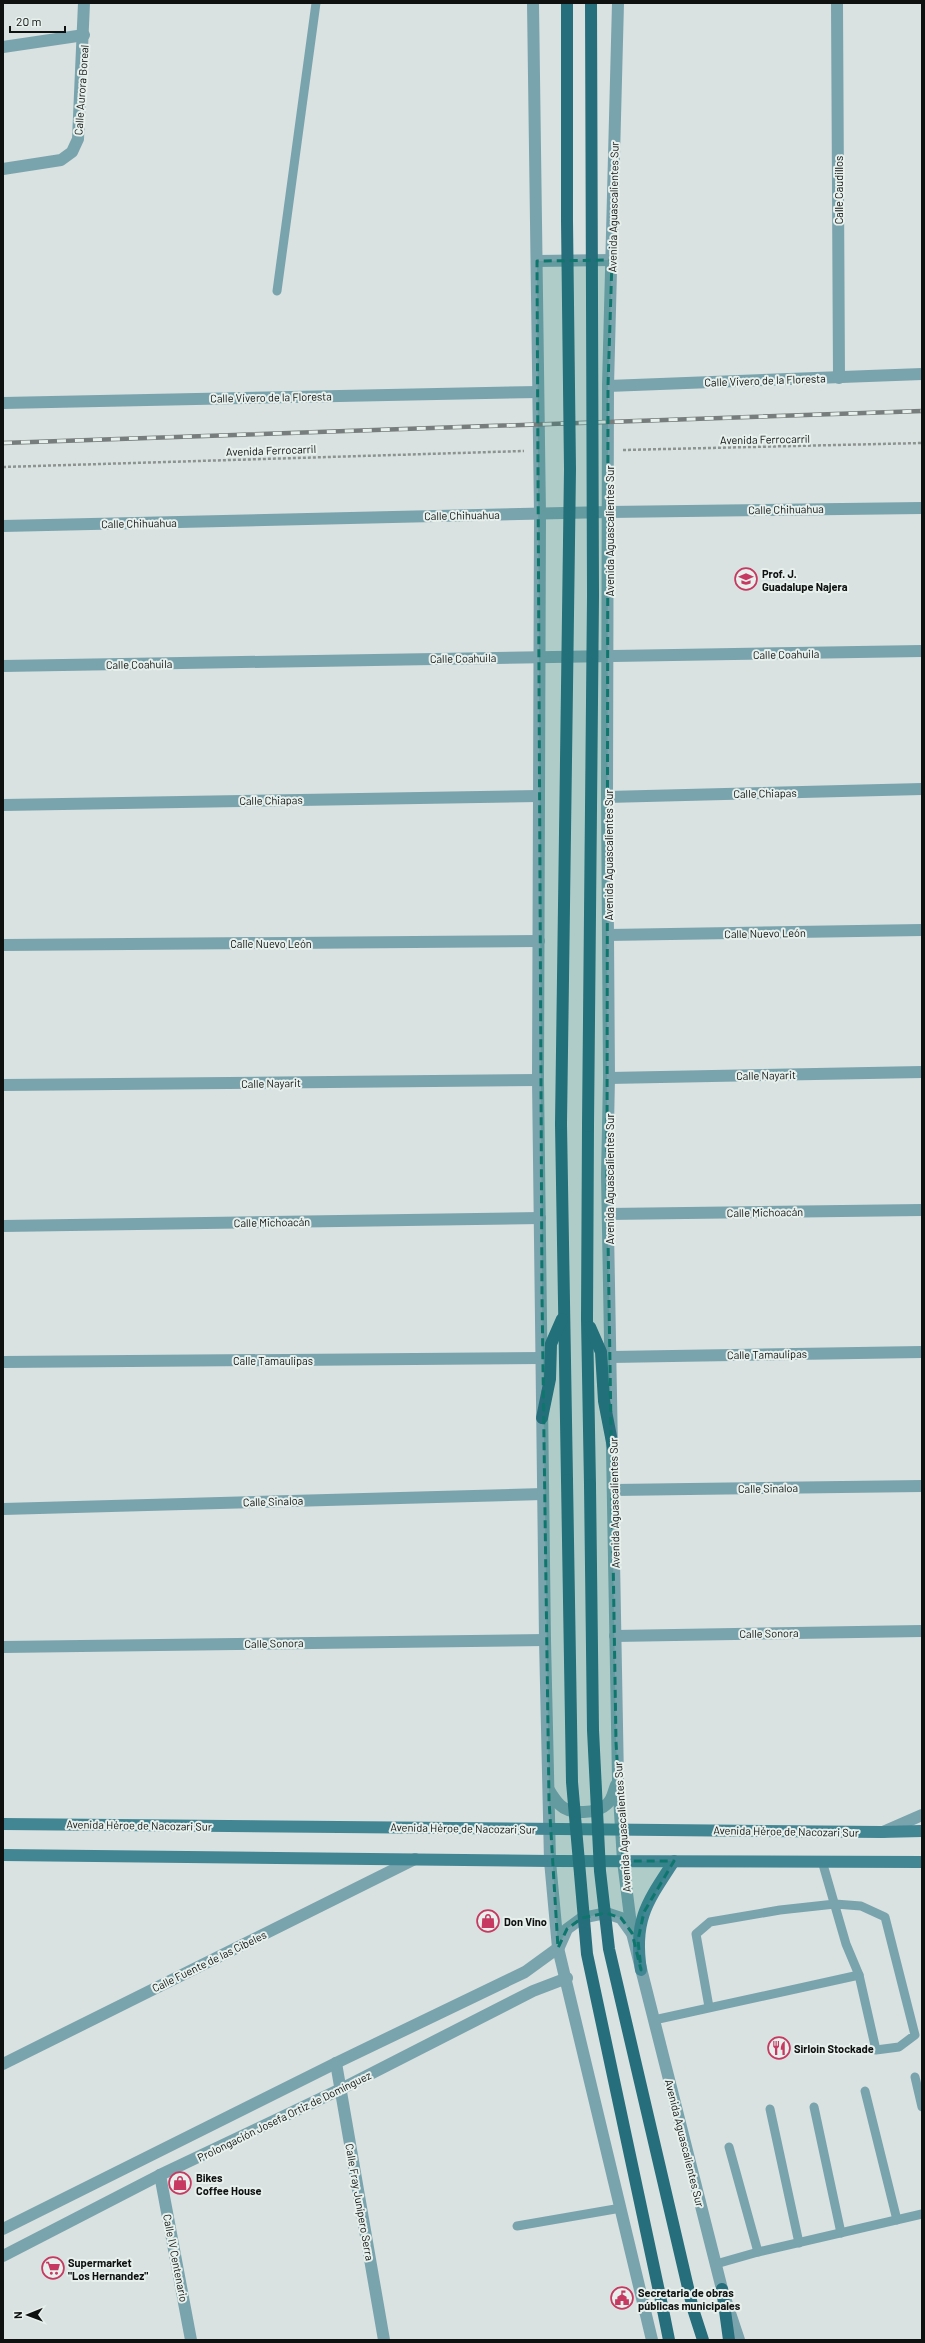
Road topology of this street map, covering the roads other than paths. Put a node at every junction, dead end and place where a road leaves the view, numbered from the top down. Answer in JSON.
{"nodes":[{"id":1,"x":84,"y":3,"type":"edge"},
{"id":2,"x":316,"y":3,"type":"edge"},
{"id":3,"x":533,"y":3,"type":"edge"},
{"id":4,"x":567,"y":3,"type":"edge"},
{"id":5,"x":591,"y":3,"type":"edge"},
{"id":6,"x":618,"y":3,"type":"edge"},
{"id":7,"x":837,"y":3,"type":"edge"},
{"id":8,"x":84,"y":35,"type":"junction"},
{"id":9,"x":3,"y":47,"type":"edge"},
{"id":10,"x":3,"y":169,"type":"edge"},
{"id":11,"x":612,"y":260,"type":"junction"},
{"id":12,"x":537,"y":262,"type":"junction"},
{"id":13,"x":277,"y":291,"type":"dead end"},
{"id":14,"x":922,"y":374,"type":"edge"},
{"id":15,"x":839,"y":378,"type":"junction"},
{"id":16,"x":608,"y":386,"type":"junction"},
{"id":17,"x":538,"y":392,"type":"junction"},
{"id":18,"x":3,"y":403,"type":"edge"},
{"id":19,"x":922,"y":508,"type":"edge"},
{"id":20,"x":609,"y":512,"type":"junction"},
{"id":21,"x":540,"y":514,"type":"junction"},
{"id":22,"x":3,"y":526,"type":"edge"},
{"id":23,"x":922,"y":651,"type":"edge"},
{"id":24,"x":539,"y":657,"type":"junction"},
{"id":25,"x":609,"y":658,"type":"junction"},
{"id":26,"x":3,"y":666,"type":"edge"},
{"id":27,"x":922,"y":789,"type":"edge"},
{"id":28,"x":538,"y":796,"type":"junction"},
{"id":29,"x":607,"y":797,"type":"junction"},
{"id":30,"x":3,"y":805,"type":"edge"},
{"id":31,"x":922,"y":930,"type":"edge"},
{"id":32,"x":608,"y":935,"type":"junction"},
{"id":33,"x":539,"y":941,"type":"junction"},
{"id":34,"x":3,"y":945,"type":"edge"},
{"id":35,"x":922,"y":1072,"type":"edge"},
{"id":36,"x":609,"y":1078,"type":"junction"},
{"id":37,"x":538,"y":1080,"type":"junction"},
{"id":38,"x":3,"y":1086,"type":"edge"},
{"id":39,"x":922,"y":1210,"type":"edge"},
{"id":40,"x":608,"y":1214,"type":"junction"},
{"id":41,"x":540,"y":1218,"type":"junction"},
{"id":42,"x":3,"y":1226,"type":"edge"},
{"id":43,"x":563,"y":1314,"type":"junction"},
{"id":44,"x":587,"y":1319,"type":"junction"},
{"id":45,"x":922,"y":1352,"type":"edge"},
{"id":46,"x":611,"y":1357,"type":"junction"},
{"id":47,"x":542,"y":1358,"type":"junction"},
{"id":48,"x":3,"y":1362,"type":"edge"},
{"id":49,"x":542,"y":1418,"type":"junction"},
{"id":50,"x":614,"y":1447,"type":"junction"},
{"id":51,"x":922,"y":1486,"type":"edge"},
{"id":52,"x":614,"y":1490,"type":"junction"},
{"id":53,"x":543,"y":1494,"type":"junction"},
{"id":54,"x":3,"y":1509,"type":"edge"},
{"id":55,"x":922,"y":1631,"type":"edge"},
{"id":56,"x":615,"y":1636,"type":"junction"},
{"id":57,"x":545,"y":1640,"type":"junction"},
{"id":58,"x":3,"y":1647,"type":"edge"},
{"id":59,"x":618,"y":1780,"type":"junction"},
{"id":60,"x":549,"y":1790,"type":"junction"},
{"id":61,"x":922,"y":1815,"type":"edge"},
{"id":62,"x":3,"y":1824,"type":"edge"},
{"id":63,"x":550,"y":1829,"type":"junction"},
{"id":64,"x":620,"y":1830,"type":"junction"},
{"id":65,"x":922,"y":1831,"type":"edge"},
{"id":66,"x":881,"y":1832,"type":"junction"},
{"id":67,"x":3,"y":1855,"type":"edge"},
{"id":68,"x":415,"y":1859,"type":"junction"},
{"id":69,"x":550,"y":1861,"type":"junction"},
{"id":70,"x":622,"y":1861,"type":"junction"},
{"id":71,"x":674,"y":1861,"type":"junction"},
{"id":72,"x":822,"y":1861,"type":"junction"},
{"id":73,"x":922,"y":1862,"type":"edge"},
{"id":74,"x":835,"y":1904,"type":"junction"},
{"id":75,"x":632,"y":1933,"type":"junction"},
{"id":76,"x":558,"y":1948,"type":"junction"},
{"id":77,"x":641,"y":1970,"type":"junction"},
{"id":78,"x":859,"y":1975,"type":"junction"},
{"id":79,"x":567,"y":1978,"type":"junction"},
{"id":80,"x":709,"y":2007,"type":"junction"},
{"id":81,"x":654,"y":2020,"type":"junction"},
{"id":82,"x":336,"y":2063,"type":"junction"},
{"id":83,"x":3,"y":2064,"type":"edge"},
{"id":84,"x":915,"y":2077,"type":"dead end"},
{"id":85,"x":340,"y":2089,"type":"junction"},
{"id":86,"x":865,"y":2091,"type":"dead end"},
{"id":87,"x":814,"y":2107,"type":"dead end"},
{"id":88,"x":922,"y":2107,"type":"edge"},
{"id":89,"x":770,"y":2109,"type":"dead end"},
{"id":90,"x":729,"y":2147,"type":"dead end"},
{"id":91,"x":160,"y":2175,"type":"junction"},
{"id":92,"x":621,"y":2208,"type":"junction"},
{"id":93,"x":922,"y":2214,"type":"edge"},
{"id":94,"x":896,"y":2220,"type":"junction"},
{"id":95,"x":517,"y":2226,"type":"dead end"},
{"id":96,"x":3,"y":2229,"type":"edge"},
{"id":97,"x":841,"y":2233,"type":"junction"},
{"id":98,"x":799,"y":2243,"type":"junction"},
{"id":99,"x":758,"y":2252,"type":"junction"},
{"id":100,"x":3,"y":2256,"type":"edge"},
{"id":101,"x":716,"y":2264,"type":"junction"},
{"id":102,"x":722,"y":2289,"type":"junction"},
{"id":103,"x":191,"y":2340,"type":"edge"},
{"id":104,"x":384,"y":2340,"type":"edge"},
{"id":105,"x":652,"y":2340,"type":"edge"},
{"id":106,"x":669,"y":2340,"type":"edge"},
{"id":107,"x":703,"y":2340,"type":"edge"},
{"id":108,"x":729,"y":2340,"type":"edge"},
{"id":109,"x":739,"y":2340,"type":"edge"}],
"edges":[{"from":1,"to":8,"type":"street","name":"Calle Aurora Boreal"},
{"from":2,"to":13,"type":"lane"},
{"from":3,"to":12,"type":"street"},
{"from":4,"to":43,"type":"main road","bridge":true},
{"from":5,"to":44,"type":"main road","name":"Avenida Aguascalientes Sur","bridge":true},
{"from":6,"to":11,"type":"street","name":"Avenida Aguascalientes Sur"},
{"from":7,"to":15,"type":"street","name":"Calle Caudillos"},
{"from":8,"to":9,"type":"street"},
{"from":8,"to":10,"type":"street","name":"Calle Aurora Boreal"},
{"from":11,"to":12,"type":"street"},
{"from":11,"to":16,"type":"street","name":"Avenida Aguascalientes Sur"},
{"from":12,"to":17,"type":"street"},
{"from":14,"to":15,"type":"street","name":"Calle Vivero de la Floresta"},
{"from":15,"to":16,"type":"street","name":"Calle Vivero de la Floresta"},
{"from":16,"to":20,"type":"street","name":"Avenida Aguascalientes Sur"},
{"from":17,"to":18,"type":"street","name":"Calle Vivero de la Floresta"},
{"from":17,"to":21,"type":"street"},
{"from":19,"to":20,"type":"street","name":"Calle Chihuahua"},
{"from":20,"to":21,"type":"street","name":"Calle Chihuahua"},
{"from":20,"to":25,"type":"street","name":"Avenida Aguascalientes Sur"},
{"from":21,"to":22,"type":"street","name":"Calle Chihuahua"},
{"from":21,"to":24,"type":"street"},
{"from":23,"to":25,"type":"street","name":"Calle Coahuila"},
{"from":24,"to":25,"type":"street","name":"Calle Coahuila"},
{"from":24,"to":26,"type":"street","name":"Calle Coahuila"},
{"from":24,"to":28,"type":"street"},
{"from":25,"to":29,"type":"street","name":"Avenida Aguascalientes Sur"},
{"from":27,"to":29,"type":"street","name":"Calle Chiapas"},
{"from":28,"to":30,"type":"street","name":"Calle Chiapas"},
{"from":28,"to":33,"type":"street"},
{"from":29,"to":32,"type":"street","name":"Avenida Aguascalientes Sur"},
{"from":31,"to":32,"type":"street","name":"Calle Nuevo León"},
{"from":32,"to":36,"type":"street","name":"Avenida Aguascalientes Sur"},
{"from":33,"to":34,"type":"street","name":"Calle Nuevo León"},
{"from":33,"to":37,"type":"street"},
{"from":35,"to":36,"type":"street","name":"Calle Nayarit"},
{"from":36,"to":40,"type":"street","name":"Avenida Aguascalientes Sur"},
{"from":37,"to":38,"type":"street","name":"Calle Nayarit"},
{"from":37,"to":41,"type":"street"},
{"from":39,"to":40,"type":"street","name":"Calle Michoacán"},
{"from":40,"to":46,"type":"street","name":"Avenida Aguascalientes Sur"},
{"from":41,"to":42,"type":"street","name":"Calle Michoacán"},
{"from":41,"to":47,"type":"street"},
{"from":43,"to":49,"type":"main road"},
{"from":43,"to":106,"type":"main road","bridge":true},
{"from":44,"to":50,"type":"main road"},
{"from":44,"to":107,"type":"main road","name":"Avenida Aguascalientes Sur","bridge":true},
{"from":45,"to":46,"type":"street","name":"Calle Tamaulipas"},
{"from":46,"to":50,"type":"street","name":"Avenida Aguascalientes Sur"},
{"from":47,"to":48,"type":"street","name":"Calle Tamaulipas"},
{"from":47,"to":49,"type":"street"},
{"from":49,"to":53,"type":"street"},
{"from":50,"to":52,"type":"street","name":"Avenida Aguascalientes Sur"},
{"from":51,"to":52,"type":"street","name":"Calle Sinaloa"},
{"from":52,"to":56,"type":"street","name":"Avenida Aguascalientes Sur"},
{"from":53,"to":54,"type":"street","name":"Calle Sinaloa"},
{"from":53,"to":57,"type":"street"},
{"from":55,"to":56,"type":"street","name":"Calle Sonora"},
{"from":56,"to":59,"type":"street","name":"Avenida Aguascalientes Sur"},
{"from":57,"to":58,"type":"street","name":"Calle Sonora"},
{"from":57,"to":60,"type":"street"},
{"from":59,"to":60,"type":"street"},
{"from":59,"to":64,"type":"street","name":"Avenida Aguascalientes Sur"},
{"from":60,"to":63,"type":"street"},
{"from":61,"to":66,"type":"street"},
{"from":62,"to":63,"type":"main road","name":"Avenida Héroe de Nacozari Sur"},
{"from":63,"to":64,"type":"main road","name":"Avenida Héroe de Nacozari Sur"},
{"from":63,"to":69,"type":"street"},
{"from":64,"to":66,"type":"main road","name":"Avenida Héroe de Nacozari Sur"},
{"from":64,"to":70,"type":"street","name":"Avenida Aguascalientes Sur"},
{"from":65,"to":66,"type":"main road","name":"Avenida Héroe de Nacozari Sur"},
{"from":67,"to":68,"type":"main road"},
{"from":68,"to":69,"type":"main road"},
{"from":68,"to":83,"type":"street","name":"Calle Fuente de las Cibeles"},
{"from":69,"to":70,"type":"main road"},
{"from":69,"to":76,"type":"street"},
{"from":70,"to":71,"type":"main road"},
{"from":70,"to":75,"type":"street","name":"Avenida Aguascalientes Sur"},
{"from":71,"to":72,"type":"main road"},
{"from":71,"to":77,"type":"main road"},
{"from":72,"to":73,"type":"main road"},
{"from":72,"to":74,"type":"lane"},
{"from":74,"to":78,"type":"lane"},
{"from":74,"to":78,"type":"lane"},
{"from":74,"to":80,"type":"lane"},
{"from":75,"to":76,"type":"street"},
{"from":75,"to":77,"type":"street","name":"Avenida Aguascalientes Sur"},
{"from":76,"to":79,"type":"street"},
{"from":76,"to":82,"type":"street"},
{"from":77,"to":81,"type":"street","name":"Avenida Aguascalientes Sur"},
{"from":78,"to":80,"type":"lane"},
{"from":79,"to":85,"type":"street","name":"Prolongación Josefa Ortiz de Domínguez"},
{"from":79,"to":92,"type":"street"},
{"from":80,"to":81,"type":"lane"},
{"from":81,"to":101,"type":"street","name":"Avenida Aguascalientes Sur"},
{"from":82,"to":85,"type":"street","name":"Calle Fray Junípero Serra"},
{"from":82,"to":96,"type":"street"},
{"from":84,"to":88,"type":"lane"},
{"from":85,"to":91,"type":"street","name":"Prolongación Josefa Ortiz de Domínguez"},
{"from":85,"to":104,"type":"street","name":"Calle Fray Junípero Serra"},
{"from":86,"to":94,"type":"lane"},
{"from":87,"to":97,"type":"lane"},
{"from":89,"to":98,"type":"lane"},
{"from":90,"to":99,"type":"lane"},
{"from":91,"to":100,"type":"street","name":"Prolongación Josefa Ortiz de Domínguez"},
{"from":91,"to":103,"type":"street","name":"Calle IV Centenario"},
{"from":92,"to":95,"type":"lane"},
{"from":92,"to":105,"type":"street"},
{"from":93,"to":94,"type":"lane"},
{"from":94,"to":97,"type":"lane"},
{"from":97,"to":98,"type":"lane"},
{"from":98,"to":99,"type":"lane"},
{"from":99,"to":101,"type":"lane"},
{"from":101,"to":102,"type":"street","name":"Avenida Aguascalientes Sur"},
{"from":102,"to":108,"type":"main road"},
{"from":102,"to":109,"type":"street","name":"Avenida Aguascalientes Sur"}]}
